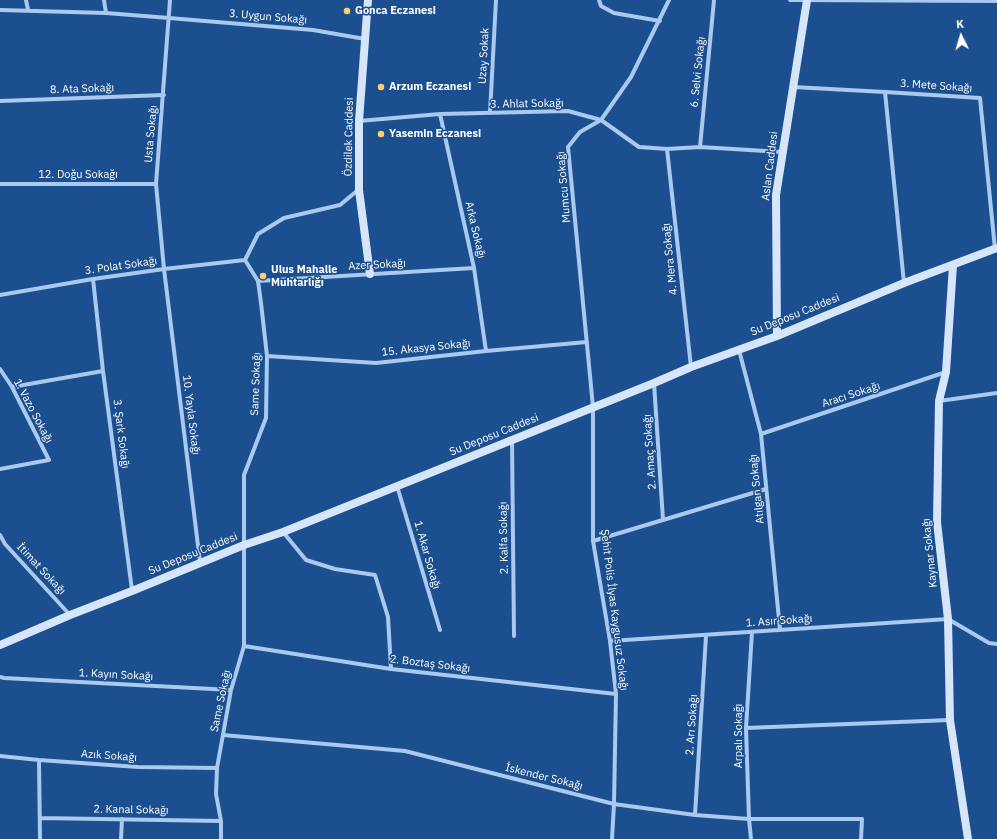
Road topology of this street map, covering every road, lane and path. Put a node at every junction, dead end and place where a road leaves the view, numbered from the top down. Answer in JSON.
{"nodes":[{"id":1,"x":26,"y":0,"type":"edge"},
{"id":2,"x":104,"y":0,"type":"edge"},
{"id":3,"x":170,"y":0,"type":"edge"},
{"id":4,"x":368,"y":0,"type":"edge"},
{"id":5,"x":496,"y":0,"type":"edge"},
{"id":6,"x":600,"y":0,"type":"edge"},
{"id":7,"x":669,"y":0,"type":"edge"},
{"id":8,"x":714,"y":0,"type":"edge"},
{"id":9,"x":790,"y":0,"type":"edge"},
{"id":10,"x":807,"y":0,"type":"edge"},
{"id":11,"x":909,"y":0,"type":"edge"},
{"id":12,"x":997,"y":1,"type":"edge"},
{"id":13,"x":0,"y":10,"type":"edge"},
{"id":14,"x":28,"y":10,"type":"junction"},
{"id":15,"x":106,"y":13,"type":"junction"},
{"id":16,"x":169,"y":18,"type":"junction"},
{"id":17,"x":660,"y":21,"type":"junction"},
{"id":18,"x":365,"y":39,"type":"junction"},
{"id":19,"x":793,"y":87,"type":"junction"},
{"id":20,"x":885,"y":92,"type":"junction"},
{"id":21,"x":164,"y":95,"type":"junction"},
{"id":22,"x":0,"y":101,"type":"edge"},
{"id":23,"x":490,"y":113,"type":"junction"},
{"id":24,"x":440,"y":114,"type":"junction"},
{"id":25,"x":601,"y":120,"type":"junction"},
{"id":26,"x":359,"y":121,"type":"junction"},
{"id":27,"x":700,"y":146,"type":"junction"},
{"id":28,"x":667,"y":149,"type":"junction"},
{"id":29,"x":782,"y":152,"type":"junction"},
{"id":30,"x":0,"y":184,"type":"edge"},
{"id":31,"x":156,"y":184,"type":"junction"},
{"id":32,"x":359,"y":190,"type":"junction"},
{"id":33,"x":996,"y":248,"type":"edge"},
{"id":34,"x":245,"y":260,"type":"junction"},
{"id":35,"x":953,"y":265,"type":"junction"},
{"id":36,"x":474,"y":268,"type":"junction"},
{"id":37,"x":164,"y":269,"type":"junction"},
{"id":38,"x":370,"y":274,"type":"junction"},
{"id":39,"x":93,"y":279,"type":"junction"},
{"id":40,"x":258,"y":281,"type":"junction"},
{"id":41,"x":904,"y":283,"type":"junction"},
{"id":42,"x":0,"y":295,"type":"edge"},
{"id":43,"x":777,"y":336,"type":"junction"},
{"id":44,"x":587,"y":342,"type":"junction"},
{"id":45,"x":738,"y":349,"type":"junction"},
{"id":46,"x":486,"y":351,"type":"junction"},
{"id":47,"x":267,"y":356,"type":"junction"},
{"id":48,"x":691,"y":367,"type":"junction"},
{"id":49,"x":0,"y":369,"type":"edge"},
{"id":50,"x":104,"y":371,"type":"junction"},
{"id":51,"x":946,"y":372,"type":"junction"},
{"id":52,"x":654,"y":383,"type":"junction"},
{"id":53,"x":12,"y":387,"type":"junction"},
{"id":54,"x":997,"y":393,"type":"edge"},
{"id":55,"x":939,"y":401,"type":"junction"},
{"id":56,"x":593,"y":407,"type":"junction"},
{"id":57,"x":761,"y":434,"type":"junction"},
{"id":58,"x":512,"y":440,"type":"junction"},
{"id":59,"x":0,"y":469,"type":"edge"},
{"id":60,"x":397,"y":486,"type":"junction"},
{"id":61,"x":766,"y":489,"type":"junction"},
{"id":62,"x":663,"y":520,"type":"junction"},
{"id":63,"x":283,"y":532,"type":"junction"},
{"id":64,"x":0,"y":534,"type":"edge"},
{"id":65,"x":593,"y":540,"type":"junction"},
{"id":66,"x":244,"y":545,"type":"junction"},
{"id":67,"x":200,"y":563,"type":"junction"},
{"id":68,"x":132,"y":591,"type":"junction"},
{"id":69,"x":70,"y":615,"type":"junction"},
{"id":70,"x":948,"y":619,"type":"junction"},
{"id":71,"x":440,"y":630,"type":"dead end"},
{"id":72,"x":780,"y":630,"type":"junction"},
{"id":73,"x":752,"y":632,"type":"junction"},
{"id":74,"x":514,"y":636,"type":"dead end"},
{"id":75,"x":706,"y":636,"type":"junction"},
{"id":76,"x":610,"y":641,"type":"junction"},
{"id":77,"x":997,"y":644,"type":"edge"},
{"id":78,"x":0,"y":645,"type":"edge"},
{"id":79,"x":244,"y":646,"type":"junction"},
{"id":80,"x":391,"y":669,"type":"junction"},
{"id":81,"x":0,"y":677,"type":"edge"},
{"id":82,"x":230,"y":690,"type":"junction"},
{"id":83,"x":616,"y":694,"type":"junction"},
{"id":84,"x":950,"y":720,"type":"junction"},
{"id":85,"x":746,"y":728,"type":"junction"},
{"id":86,"x":223,"y":735,"type":"junction"},
{"id":87,"x":0,"y":756,"type":"edge"},
{"id":88,"x":39,"y":760,"type":"junction"},
{"id":89,"x":217,"y":768,"type":"junction"},
{"id":90,"x":614,"y":804,"type":"junction"},
{"id":91,"x":695,"y":815,"type":"junction"},
{"id":92,"x":40,"y":818,"type":"junction"},
{"id":93,"x":122,"y":819,"type":"junction"},
{"id":94,"x":749,"y":819,"type":"junction"},
{"id":95,"x":221,"y":821,"type":"junction"},
{"id":96,"x":40,"y":839,"type":"edge"},
{"id":97,"x":121,"y":839,"type":"edge"},
{"id":98,"x":221,"y":839,"type":"edge"},
{"id":99,"x":612,"y":839,"type":"edge"},
{"id":100,"x":751,"y":839,"type":"edge"},
{"id":101,"x":861,"y":839,"type":"edge"},
{"id":102,"x":968,"y":839,"type":"edge"}],
"edges":[{"from":1,"to":14,"type":"street"},
{"from":2,"to":15,"type":"street"},
{"from":3,"to":16,"type":"street","name":"Usta Sokağı"},
{"from":4,"to":18,"type":"main road","name":"Özdilek Caddesi"},
{"from":5,"to":23,"type":"street","name":"Uzay Sokak"},
{"from":6,"to":17,"type":"street"},
{"from":7,"to":17,"type":"street","name":"Mumcu Sokağı"},
{"from":8,"to":27,"type":"street","name":"6. Selvi Sokağı"},
{"from":9,"to":10,"type":"street"},
{"from":10,"to":11,"type":"street"},
{"from":10,"to":19,"type":"main road","name":"Aslan Caddesi"},
{"from":11,"to":12,"type":"street"},
{"from":13,"to":14,"type":"street","name":"3. Uygun Sokağı"},
{"from":14,"to":15,"type":"street","name":"3. Uygun Sokağı"},
{"from":15,"to":16,"type":"street","name":"3. Uygun Sokağı"},
{"from":16,"to":18,"type":"street","name":"3. Uygun Sokağı"},
{"from":16,"to":21,"type":"street","name":"Usta Sokağı"},
{"from":17,"to":25,"type":"street","name":"Mumcu Sokağı"},
{"from":18,"to":26,"type":"main road","name":"Özdilek Caddesi"},
{"from":19,"to":20,"type":"street"},
{"from":19,"to":29,"type":"main road","name":"Aslan Caddesi"},
{"from":20,"to":33,"type":"street","name":"3. Mete Sokağı"},
{"from":20,"to":41,"type":"street","name":"3. Mete Sokağı"},
{"from":21,"to":22,"type":"street","name":"8. Ata Sokağı"},
{"from":21,"to":31,"type":"street","name":"Usta Sokağı"},
{"from":23,"to":24,"type":"street","name":"3. Ahlat Sokağı"},
{"from":23,"to":25,"type":"street","name":"3. Ahlat Sokağı"},
{"from":24,"to":26,"type":"street","name":"3. Ahlat Sokağı"},
{"from":24,"to":36,"type":"street","name":"Arka Sokağı"},
{"from":25,"to":28,"type":"street","name":"3. Ahlat Sokağı"},
{"from":25,"to":44,"type":"street","name":"Mumcu Sokağı"},
{"from":26,"to":32,"type":"main road","name":"Özdilek Caddesi"},
{"from":27,"to":28,"type":"street","name":"3. Ahlat Sokağı"},
{"from":27,"to":29,"type":"street","name":"3. Ahlat Sokağı"},
{"from":28,"to":48,"type":"street","name":"4. Mera Sokağı"},
{"from":29,"to":43,"type":"main road","name":"Aslan Caddesi"},
{"from":30,"to":31,"type":"street","name":"12. Doğu Sokağı"},
{"from":31,"to":37,"type":"street","name":"Usta Sokağı"},
{"from":32,"to":34,"type":"street"},
{"from":32,"to":38,"type":"main road","name":"Özdilek Caddesi"},
{"from":33,"to":35,"type":"main road","name":"Su Deposu Caddesi"},
{"from":34,"to":37,"type":"street","name":"3. Polat Sokağı"},
{"from":34,"to":40,"type":"street","name":"Same Sokağı"},
{"from":35,"to":41,"type":"main road","name":"Su Deposu Caddesi"},
{"from":35,"to":51,"type":"main road","name":"Kaynar Sokağı"},
{"from":36,"to":38,"type":"street","name":"Azer Sokağı"},
{"from":36,"to":46,"type":"street","name":"Arka Sokağı"},
{"from":37,"to":39,"type":"street","name":"3. Polat Sokağı"},
{"from":37,"to":67,"type":"street","name":"10. Yayla Sokağı"},
{"from":38,"to":40,"type":"street","name":"Azer Sokağı"},
{"from":39,"to":42,"type":"street","name":"3. Polat Sokağı"},
{"from":39,"to":50,"type":"street","name":"3. Şark Sokağı"},
{"from":40,"to":47,"type":"street","name":"Same Sokağı"},
{"from":41,"to":43,"type":"main road","name":"Su Deposu Caddesi"},
{"from":43,"to":45,"type":"main road","name":"Su Deposu Caddesi"},
{"from":44,"to":46,"type":"street","name":"15. Akasya Sokağı"},
{"from":44,"to":56,"type":"street","name":"Mumcu Sokağı"},
{"from":45,"to":48,"type":"main road","name":"Su Deposu Caddesi"},
{"from":45,"to":57,"type":"street","name":"Atılgan Sokağı"},
{"from":46,"to":47,"type":"street","name":"15. Akasya Sokağı"},
{"from":47,"to":66,"type":"street","name":"Same Sokağı"},
{"from":48,"to":52,"type":"main road","name":"Su Deposu Caddesi"},
{"from":49,"to":53,"type":"street","name":"1. Vazo Sokağı"},
{"from":50,"to":53,"type":"street"},
{"from":50,"to":68,"type":"street","name":"3. Şark Sokağı"},
{"from":51,"to":55,"type":"main road","name":"Kaynar Sokağı"},
{"from":51,"to":57,"type":"street","name":"Aracı Sokağı"},
{"from":52,"to":56,"type":"main road","name":"Su Deposu Caddesi"},
{"from":52,"to":62,"type":"street","name":"2. Amaç Sokağı"},
{"from":53,"to":59,"type":"street","name":"1. Vazo Sokağı"},
{"from":54,"to":55,"type":"street"},
{"from":55,"to":70,"type":"main road","name":"Kaynar Sokağı"},
{"from":56,"to":58,"type":"main road","name":"Su Deposu Caddesi"},
{"from":56,"to":65,"type":"street","name":"Şehit Polis İlyas Kaygusuz Sokağı"},
{"from":57,"to":61,"type":"street","name":"Atılgan Sokağı"},
{"from":58,"to":60,"type":"main road","name":"Su Deposu Caddesi"},
{"from":58,"to":74,"type":"street","name":"2. Kalfa Sokağı"},
{"from":60,"to":63,"type":"main road","name":"Su Deposu Caddesi"},
{"from":60,"to":71,"type":"street","name":"1. Akar Sokağı"},
{"from":61,"to":62,"type":"street"},
{"from":61,"to":72,"type":"street","name":"Atılgan Sokağı"},
{"from":62,"to":65,"type":"street"},
{"from":63,"to":66,"type":"main road","name":"Su Deposu Caddesi"},
{"from":63,"to":80,"type":"street"},
{"from":64,"to":69,"type":"street","name":"İtimat Sokağı"},
{"from":65,"to":76,"type":"street","name":"Şehit Polis İlyas Kaygusuz Sokağı"},
{"from":66,"to":67,"type":"main road","name":"Su Deposu Caddesi"},
{"from":66,"to":79,"type":"street","name":"Same Sokağı"},
{"from":67,"to":68,"type":"main road","name":"Su Deposu Caddesi"},
{"from":68,"to":69,"type":"main road","name":"Su Deposu Caddesi"},
{"from":69,"to":78,"type":"main road","name":"Su Deposu Caddesi"},
{"from":70,"to":72,"type":"street","name":"1. Asır Sokağı"},
{"from":70,"to":77,"type":"street"},
{"from":70,"to":84,"type":"main road","name":"Kaynar Sokağı"},
{"from":72,"to":73,"type":"street","name":"1. Asır Sokağı"},
{"from":73,"to":75,"type":"street","name":"1. Asır Sokağı"},
{"from":73,"to":85,"type":"street","name":"Arpalı Sokağı"},
{"from":75,"to":76,"type":"street","name":"1. Asır Sokağı"},
{"from":75,"to":91,"type":"street","name":"2. Arı Sokağı"},
{"from":76,"to":83,"type":"street","name":"Şehit Polis İlyas Kaygusuz Sokağı"},
{"from":79,"to":80,"type":"street","name":"2. Boztaş Sokağı"},
{"from":79,"to":82,"type":"street","name":"Same Sokağı"},
{"from":80,"to":83,"type":"street","name":"2. Boztaş Sokağı"},
{"from":81,"to":82,"type":"street","name":"1. Kayın Sokağı"},
{"from":82,"to":86,"type":"street","name":"Same Sokağı"},
{"from":83,"to":90,"type":"street","name":"Şehit Polis İlyas Kaygusuz Sokağı"},
{"from":84,"to":85,"type":"street"},
{"from":84,"to":102,"type":"main road","name":"Kaynar Sokağı"},
{"from":85,"to":94,"type":"street","name":"Arpalı Sokağı"},
{"from":86,"to":89,"type":"street","name":"Same Sokağı"},
{"from":86,"to":90,"type":"street","name":"İskender Sokağı"},
{"from":87,"to":88,"type":"street","name":"Azık Sokağı"},
{"from":88,"to":89,"type":"street","name":"Azık Sokağı"},
{"from":88,"to":92,"type":"street"},
{"from":89,"to":95,"type":"street","name":"Same Sokağı"},
{"from":90,"to":91,"type":"street","name":"İskender Sokağı"},
{"from":90,"to":99,"type":"street","name":"Şehit Polis İlyas Kaygusuz Sokağı"},
{"from":91,"to":94,"type":"street","name":"İskender Sokağı"},
{"from":92,"to":93,"type":"street","name":"2. Kanal Sokağı"},
{"from":92,"to":96,"type":"street"},
{"from":93,"to":95,"type":"street","name":"2. Kanal Sokağı"},
{"from":93,"to":97,"type":"street"},
{"from":94,"to":100,"type":"street","name":"Arpalı Sokağı"},
{"from":94,"to":101,"type":"street","name":"İskender Sokağı"},
{"from":95,"to":98,"type":"street","name":"Same Sokağı"}]}
